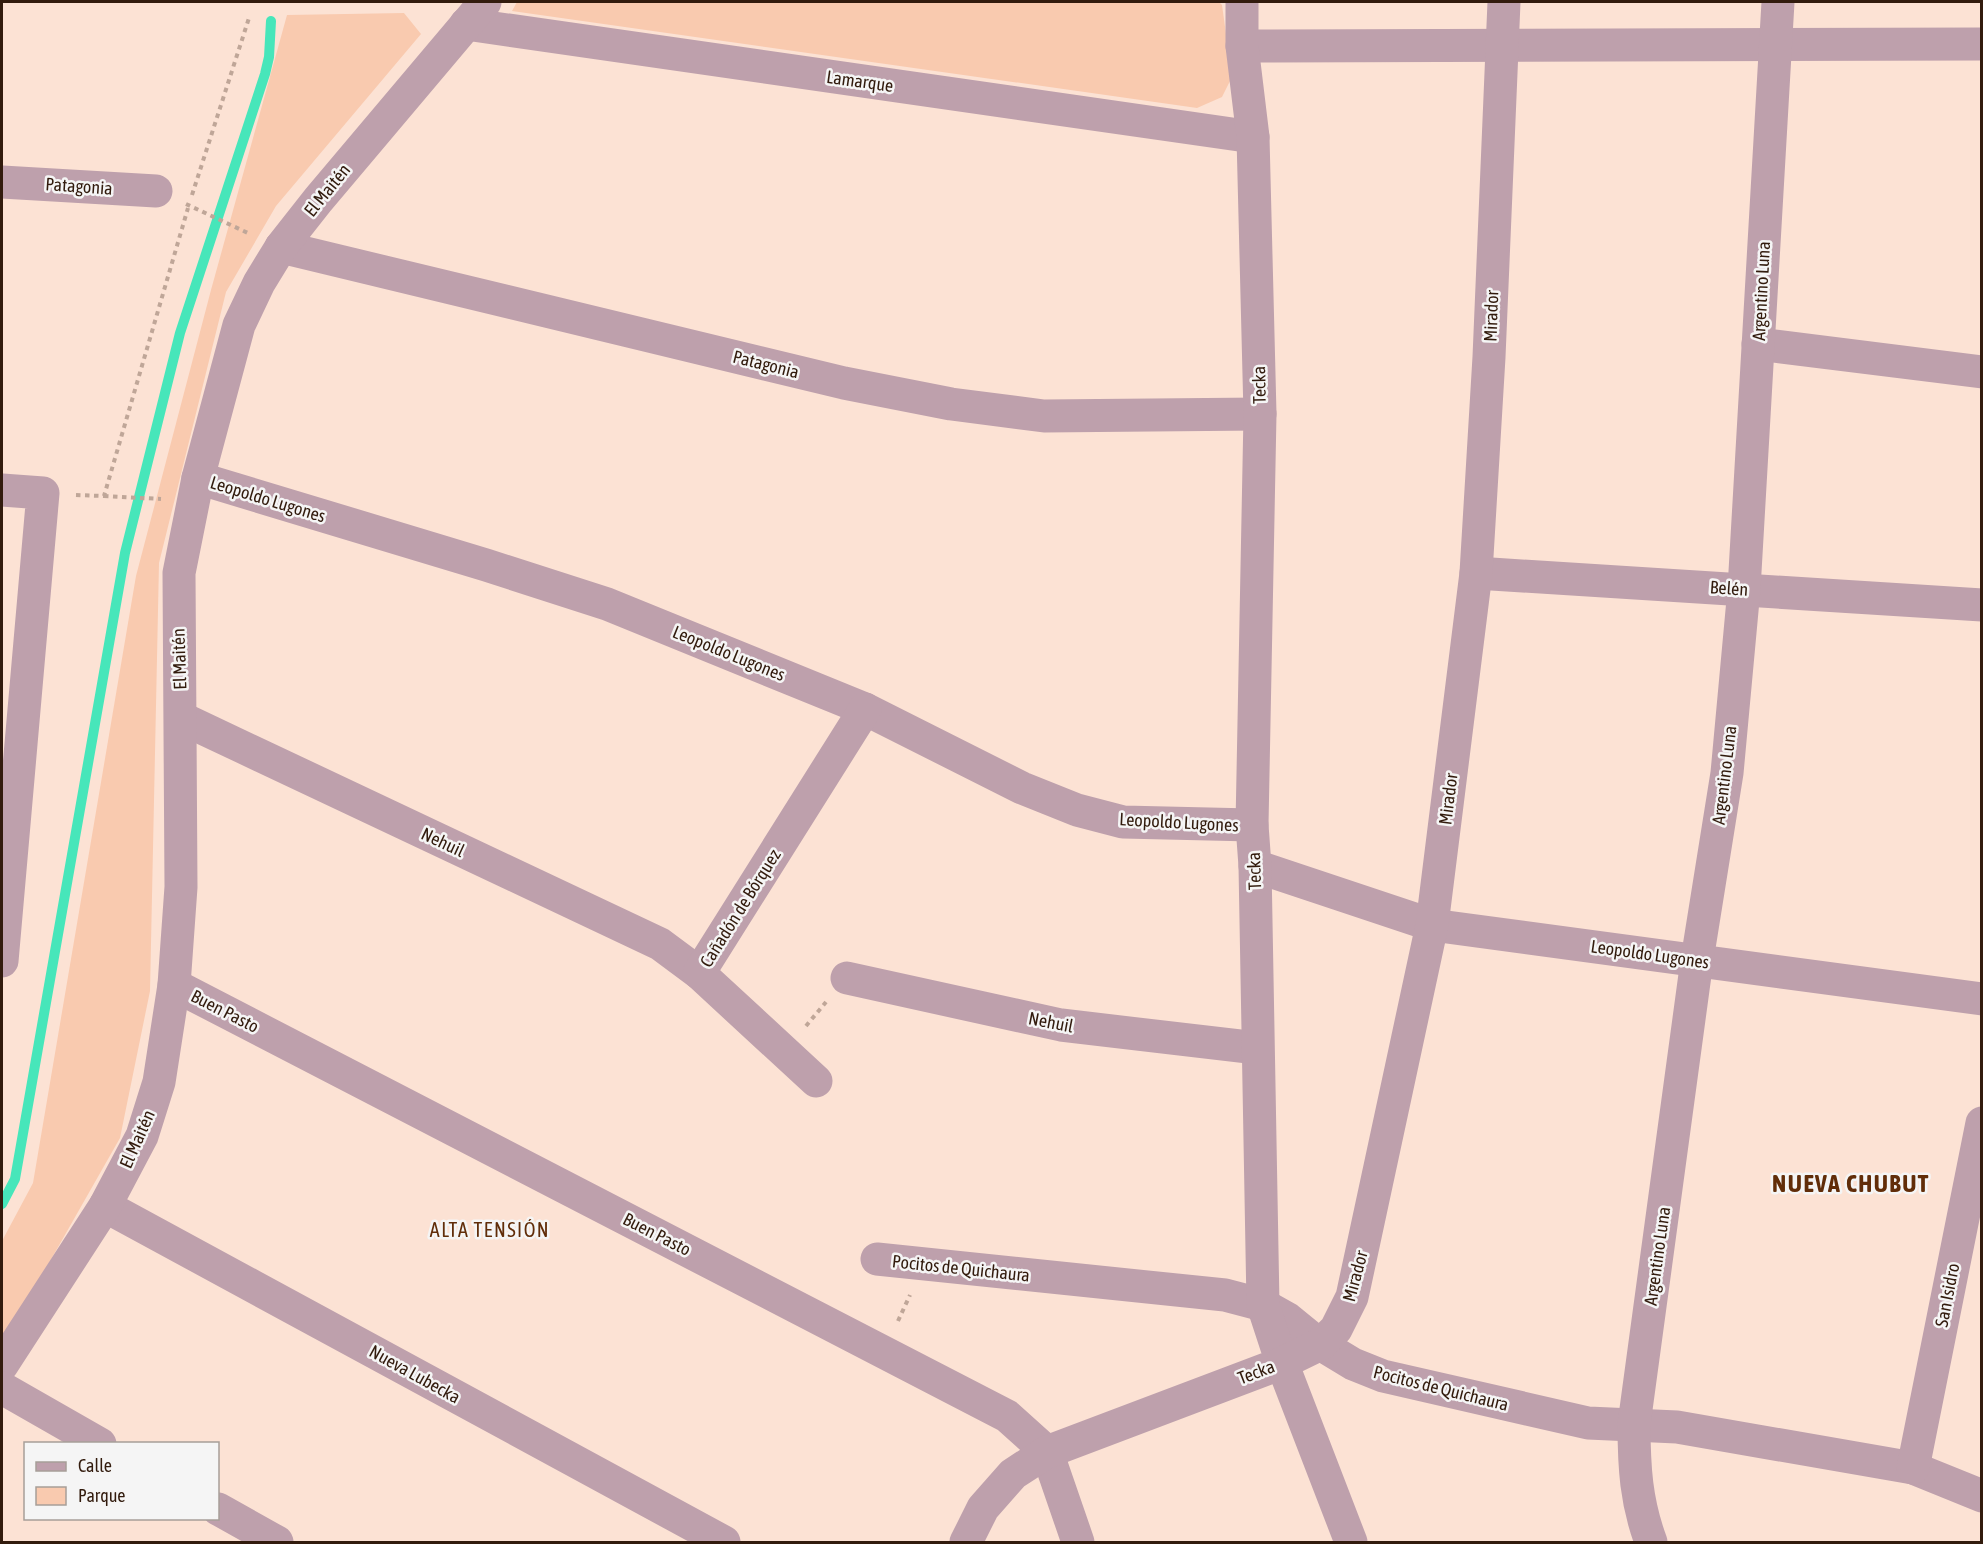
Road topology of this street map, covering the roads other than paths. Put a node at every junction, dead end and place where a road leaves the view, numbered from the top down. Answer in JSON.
{"nodes":[{"id":1,"x":1242,"y":2,"type":"edge"},
{"id":2,"x":1504,"y":2,"type":"edge"},
{"id":3,"x":1778,"y":2,"type":"edge"},
{"id":4,"x":476,"y":13,"type":"edge"},
{"id":5,"x":1776,"y":44,"type":"junction"},
{"id":6,"x":1982,"y":44,"type":"edge"},
{"id":7,"x":1242,"y":45,"type":"junction"},
{"id":8,"x":1502,"y":45,"type":"junction"},
{"id":9,"x":1253,"y":137,"type":"junction"},
{"id":10,"x":2,"y":182,"type":"edge"},
{"id":11,"x":156,"y":191,"type":"dead end"},
{"id":12,"x":281,"y":248,"type":"junction"},
{"id":13,"x":1758,"y":344,"type":"junction"},
{"id":14,"x":1982,"y":372,"type":"edge"},
{"id":15,"x":1260,"y":414,"type":"junction"},
{"id":16,"x":2,"y":490,"type":"edge"},
{"id":17,"x":196,"y":490,"type":"junction"},
{"id":18,"x":1476,"y":573,"type":"junction"},
{"id":19,"x":1744,"y":589,"type":"junction"},
{"id":20,"x":1982,"y":605,"type":"edge"},
{"id":21,"x":865,"y":709,"type":"junction"},
{"id":22,"x":181,"y":718,"type":"junction"},
{"id":23,"x":8,"y":803,"type":"edge"},
{"id":24,"x":1252,"y":825,"type":"junction"},
{"id":25,"x":1255,"y":866,"type":"junction"},
{"id":26,"x":1432,"y":925,"type":"junction"},
{"id":27,"x":1697,"y":960,"type":"junction"},
{"id":28,"x":2,"y":961,"type":"edge"},
{"id":29,"x":699,"y":973,"type":"junction"},
{"id":30,"x":847,"y":978,"type":"road end"},
{"id":31,"x":174,"y":985,"type":"junction"},
{"id":32,"x":1982,"y":999,"type":"edge"},
{"id":33,"x":1257,"y":1048,"type":"junction"},
{"id":34,"x":816,"y":1081,"type":"dead end"},
{"id":35,"x":1982,"y":1123,"type":"edge"},
{"id":36,"x":105,"y":1206,"type":"junction"},
{"id":37,"x":877,"y":1259,"type":"dead end"},
{"id":38,"x":1263,"y":1305,"type":"junction"},
{"id":39,"x":1321,"y":1344,"type":"junction"},
{"id":40,"x":1282,"y":1362,"type":"junction"},
{"id":41,"x":2,"y":1365,"type":"edge"},
{"id":42,"x":2,"y":1388,"type":"edge"},
{"id":43,"x":1634,"y":1424,"type":"junction"},
{"id":44,"x":98,"y":1442,"type":"edge"},
{"id":45,"x":1047,"y":1452,"type":"junction"},
{"id":46,"x":1913,"y":1468,"type":"junction"},
{"id":47,"x":1982,"y":1496,"type":"edge"},
{"id":48,"x":219,"y":1510,"type":"edge"},
{"id":49,"x":277,"y":1542,"type":"edge"},
{"id":50,"x":724,"y":1542,"type":"edge"},
{"id":51,"x":966,"y":1542,"type":"edge"},
{"id":52,"x":1078,"y":1542,"type":"edge"},
{"id":53,"x":1351,"y":1542,"type":"edge"},
{"id":54,"x":1651,"y":1542,"type":"edge"}],
"edges":[{"from":1,"to":7,"type":"street","name":"Tecka"},
{"from":2,"to":8,"type":"street","name":"Mirador"},
{"from":3,"to":5,"type":"street","name":"Argentino Luna"},
{"from":4,"to":9,"type":"street","name":"Lamarque"},
{"from":4,"to":12,"type":"street","name":"El Maitén"},
{"from":5,"to":6,"type":"street"},
{"from":5,"to":8,"type":"street"},
{"from":5,"to":13,"type":"street","name":"Argentino Luna"},
{"from":7,"to":8,"type":"street"},
{"from":7,"to":9,"type":"street","name":"Tecka"},
{"from":8,"to":18,"type":"street","name":"Mirador"},
{"from":9,"to":15,"type":"street","name":"Tecka"},
{"from":10,"to":11,"type":"street","name":"Patagonia"},
{"from":12,"to":15,"type":"street","name":"Patagonia"},
{"from":12,"to":17,"type":"street","name":"El Maitén"},
{"from":13,"to":14,"type":"street"},
{"from":13,"to":19,"type":"street","name":"Argentino Luna"},
{"from":15,"to":24,"type":"street","name":"Tecka"},
{"from":16,"to":23,"type":"street"},
{"from":17,"to":21,"type":"street","name":"Leopoldo Lugones"},
{"from":17,"to":22,"type":"street","name":"El Maitén"},
{"from":18,"to":19,"type":"street","name":"Belén"},
{"from":18,"to":26,"type":"street","name":"Mirador"},
{"from":19,"to":20,"type":"street","name":"Belén"},
{"from":19,"to":27,"type":"street","name":"Argentino Luna"},
{"from":21,"to":24,"type":"street","name":"Leopoldo Lugones"},
{"from":21,"to":29,"type":"street","name":"Cañadón de Bórquez"},
{"from":22,"to":29,"type":"street","name":"Nehuil"},
{"from":22,"to":31,"type":"street","name":"El Maitén"},
{"from":23,"to":28,"type":"street"},
{"from":24,"to":25,"type":"street","name":"Tecka"},
{"from":25,"to":26,"type":"street","name":"Leopoldo Lugones"},
{"from":25,"to":33,"type":"street","name":"Tecka"},
{"from":26,"to":27,"type":"street","name":"Leopoldo Lugones"},
{"from":26,"to":39,"type":"street","name":"Mirador"},
{"from":27,"to":32,"type":"street","name":"Leopoldo Lugones"},
{"from":27,"to":43,"type":"street","name":"Argentino Luna"},
{"from":29,"to":34,"type":"street","name":"Cañadón de Bórquez"},
{"from":30,"to":33,"type":"street","name":"Nehuil"},
{"from":31,"to":36,"type":"street","name":"El Maitén"},
{"from":31,"to":45,"type":"street","name":"Buen Pasto"},
{"from":33,"to":38,"type":"street","name":"Tecka"},
{"from":35,"to":46,"type":"street","name":"San Isidro"},
{"from":36,"to":41,"type":"street","name":"El Maitén"},
{"from":36,"to":50,"type":"street","name":"Nueva Lubecka"},
{"from":37,"to":38,"type":"street","name":"Pocitos de Quichaura"},
{"from":38,"to":39,"type":"street","name":"Pocitos de Quichaura"},
{"from":38,"to":40,"type":"street","name":"Tecka"},
{"from":39,"to":40,"type":"street","name":"Mirador"},
{"from":39,"to":43,"type":"street","name":"Pocitos de Quichaura"},
{"from":40,"to":45,"type":"street","name":"Tecka"},
{"from":40,"to":53,"type":"street"},
{"from":42,"to":44,"type":"street"},
{"from":43,"to":46,"type":"street","name":"Pocitos de Quichaura"},
{"from":43,"to":54,"type":"street","name":"Argentino Luna"},
{"from":45,"to":51,"type":"street","name":"Tecka"},
{"from":45,"to":52,"type":"street","name":"Buen Pasto"},
{"from":46,"to":47,"type":"street","name":"Pocitos de Quichaura"},
{"from":48,"to":49,"type":"street"}]}
